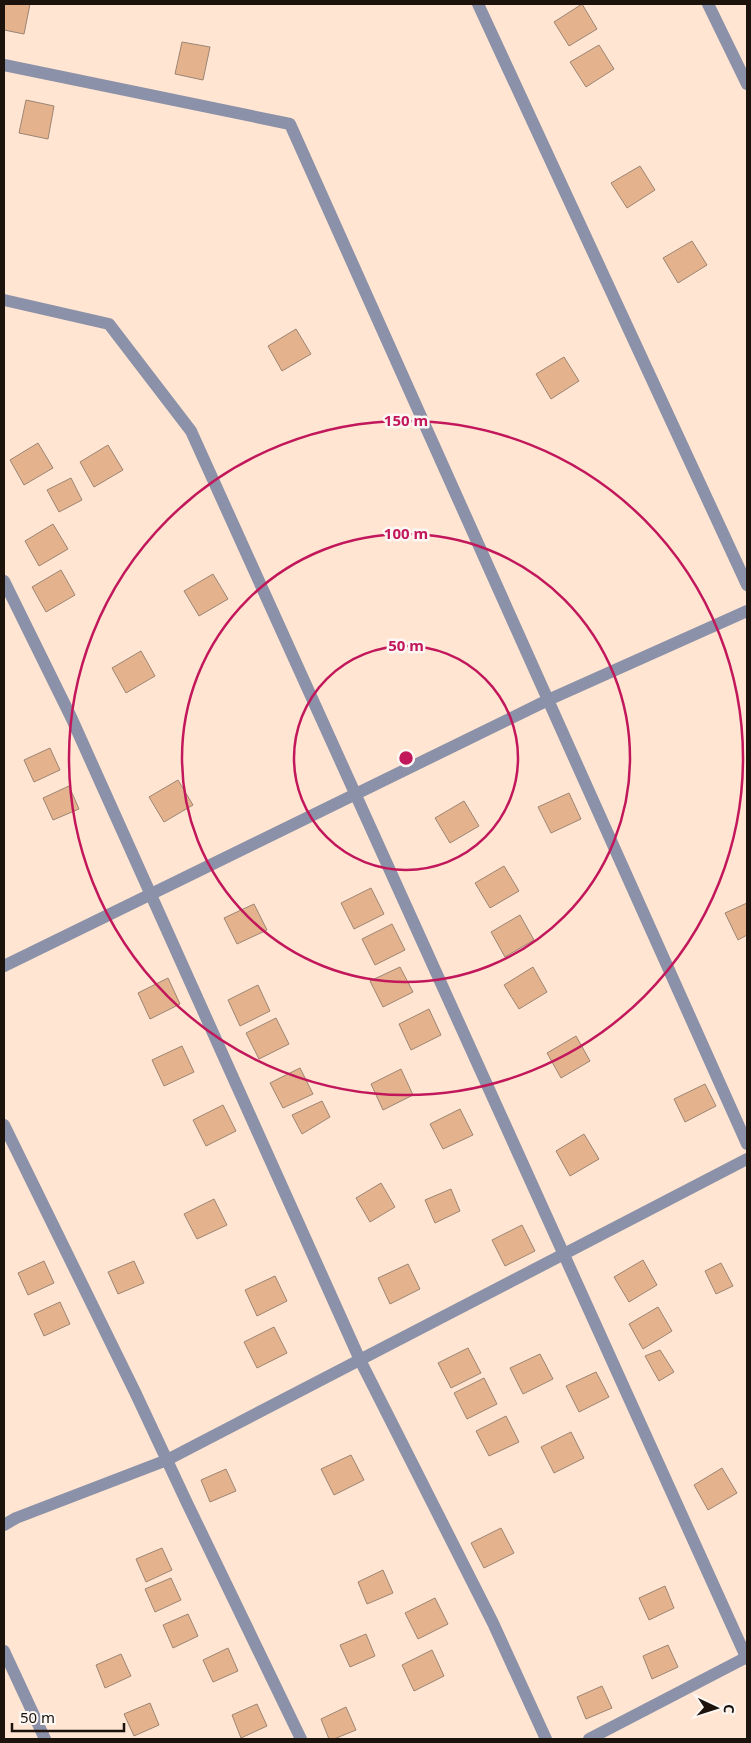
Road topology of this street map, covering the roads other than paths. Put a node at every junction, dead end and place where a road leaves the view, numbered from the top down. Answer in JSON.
{"nodes":[{"id":1,"x":478,"y":4,"type":"edge"},
{"id":2,"x":708,"y":4,"type":"edge"},
{"id":3,"x":4,"y":65,"type":"edge"},
{"id":4,"x":747,"y":84,"type":"edge"},
{"id":5,"x":4,"y":300,"type":"edge"},
{"id":6,"x":4,"y":581,"type":"edge"},
{"id":7,"x":747,"y":585,"type":"edge"},
{"id":8,"x":747,"y":611,"type":"edge"},
{"id":9,"x":548,"y":700,"type":"junction"},
{"id":10,"x":355,"y":794,"type":"junction"},
{"id":11,"x":151,"y":894,"type":"junction"},
{"id":12,"x":4,"y":966,"type":"edge"},
{"id":13,"x":4,"y":1125,"type":"edge"},
{"id":14,"x":747,"y":1144,"type":"edge"},
{"id":15,"x":747,"y":1159,"type":"edge"},
{"id":16,"x":564,"y":1254,"type":"junction"},
{"id":17,"x":360,"y":1360,"type":"junction"},
{"id":18,"x":167,"y":1460,"type":"junction"},
{"id":19,"x":4,"y":1525,"type":"edge"},
{"id":20,"x":4,"y":1651,"type":"edge"},
{"id":21,"x":747,"y":1658,"type":"edge"},
{"id":22,"x":45,"y":1739,"type":"edge"},
{"id":23,"x":301,"y":1739,"type":"edge"},
{"id":24,"x":546,"y":1739,"type":"edge"},
{"id":25,"x":589,"y":1739,"type":"edge"}],
"edges":[{"from":1,"to":7,"type":"street"},
{"from":2,"to":4,"type":"street"},
{"from":3,"to":9,"type":"street"},
{"from":5,"to":10,"type":"street"},
{"from":6,"to":11,"type":"street"},
{"from":8,"to":9,"type":"street"},
{"from":9,"to":10,"type":"street"},
{"from":9,"to":14,"type":"street"},
{"from":10,"to":11,"type":"street"},
{"from":10,"to":16,"type":"street"},
{"from":11,"to":12,"type":"street"},
{"from":11,"to":17,"type":"street"},
{"from":13,"to":18,"type":"street"},
{"from":15,"to":16,"type":"street"},
{"from":16,"to":17,"type":"street"},
{"from":16,"to":21,"type":"street"},
{"from":17,"to":18,"type":"street"},
{"from":17,"to":24,"type":"street"},
{"from":18,"to":19,"type":"street"},
{"from":18,"to":23,"type":"street"},
{"from":20,"to":22,"type":"street"},
{"from":21,"to":25,"type":"street"}]}
